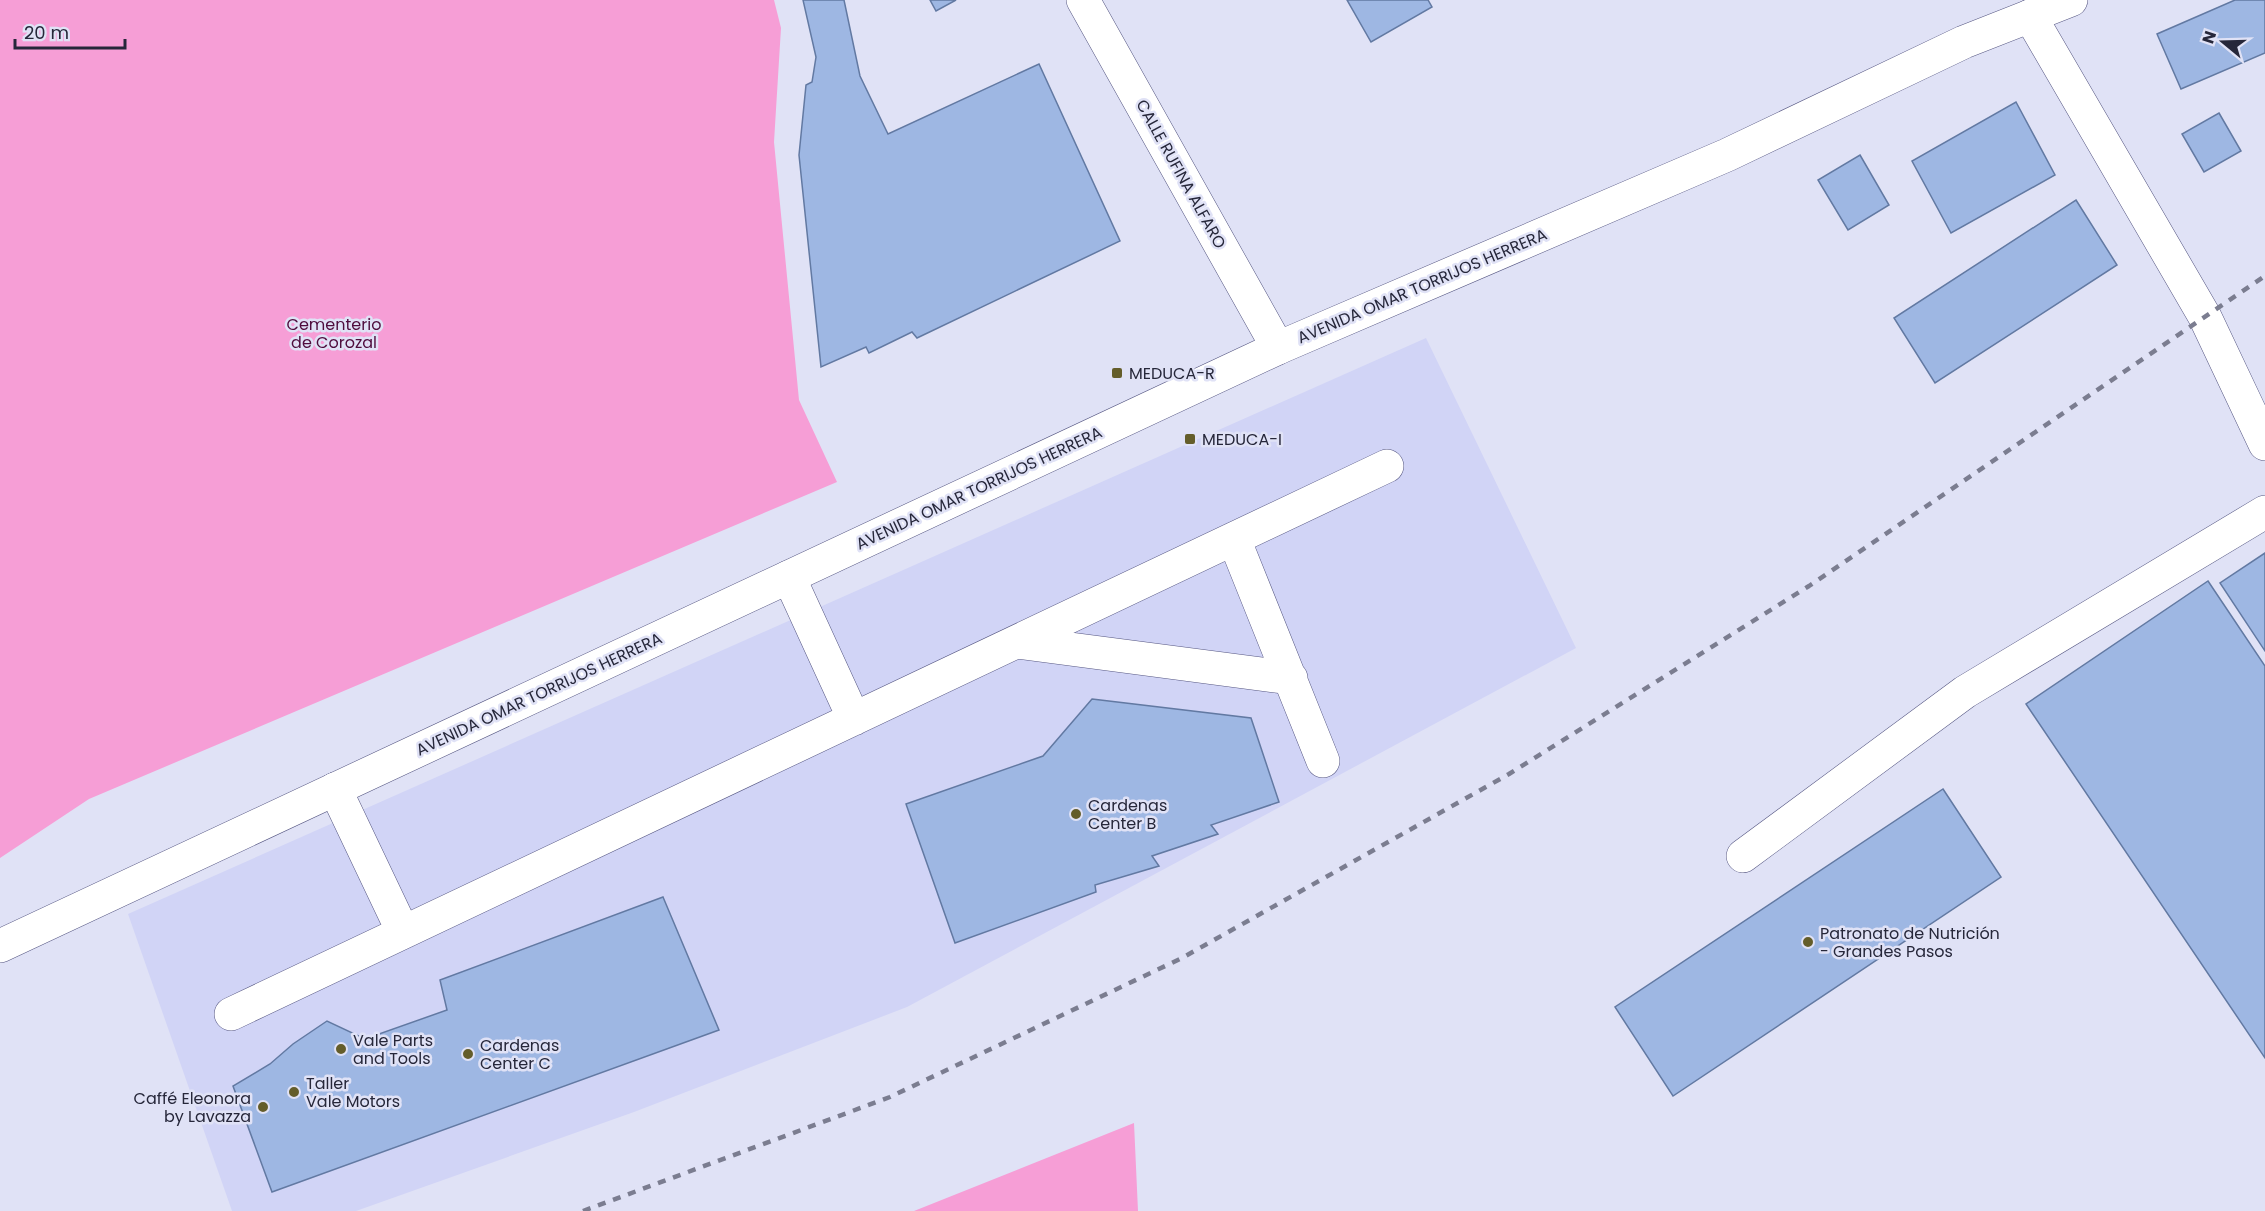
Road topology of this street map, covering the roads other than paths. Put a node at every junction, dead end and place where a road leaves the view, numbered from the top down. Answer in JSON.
{"nodes":[{"id":1,"x":1083,"y":0,"type":"edge"},
{"id":2,"x":2071,"y":0,"type":"edge"},
{"id":3,"x":2029,"y":8,"type":"edge"},
{"id":4,"x":1278,"y":348,"type":"junction"},
{"id":5,"x":2265,"y":444,"type":"edge"},
{"id":6,"x":1387,"y":466,"type":"dead end"},
{"id":7,"x":2265,"y":512,"type":"edge"},
{"id":8,"x":1234,"y":539,"type":"junction"},
{"id":9,"x":789,"y":577,"type":"junction"},
{"id":10,"x":1017,"y":642,"type":"junction"},
{"id":11,"x":1291,"y":678,"type":"junction"},
{"id":12,"x":854,"y":719,"type":"junction"},
{"id":13,"x":1323,"y":761,"type":"dead end"},
{"id":14,"x":335,"y":789,"type":"junction"},
{"id":15,"x":1743,"y":856,"type":"dead end"},
{"id":16,"x":403,"y":932,"type":"junction"},
{"id":17,"x":0,"y":946,"type":"edge"},
{"id":18,"x":231,"y":1014,"type":"dead end"}],
"edges":[{"from":1,"to":4,"type":"main road","name":"CALLE RUFINA ALFARO"},
{"from":2,"to":3,"type":"main road","name":"AVENIDA OMAR TORRIJOS HERRERA"},
{"from":3,"to":4,"type":"main road","name":"AVENIDA OMAR TORRIJOS HERRERA"},
{"from":3,"to":5,"type":"main road"},
{"from":4,"to":9,"type":"main road","name":"AVENIDA OMAR TORRIJOS HERRERA"},
{"from":6,"to":8,"type":"main road"},
{"from":7,"to":15,"type":"main road"},
{"from":8,"to":10,"type":"main road"},
{"from":8,"to":11,"type":"main road"},
{"from":9,"to":12,"type":"main road"},
{"from":9,"to":14,"type":"main road","name":"AVENIDA OMAR TORRIJOS HERRERA"},
{"from":10,"to":11,"type":"main road"},
{"from":10,"to":12,"type":"main road"},
{"from":11,"to":13,"type":"main road"},
{"from":12,"to":16,"type":"main road"},
{"from":14,"to":16,"type":"main road"},
{"from":14,"to":17,"type":"main road","name":"AVENIDA OMAR TORRIJOS HERRERA"},
{"from":16,"to":18,"type":"main road"}]}
